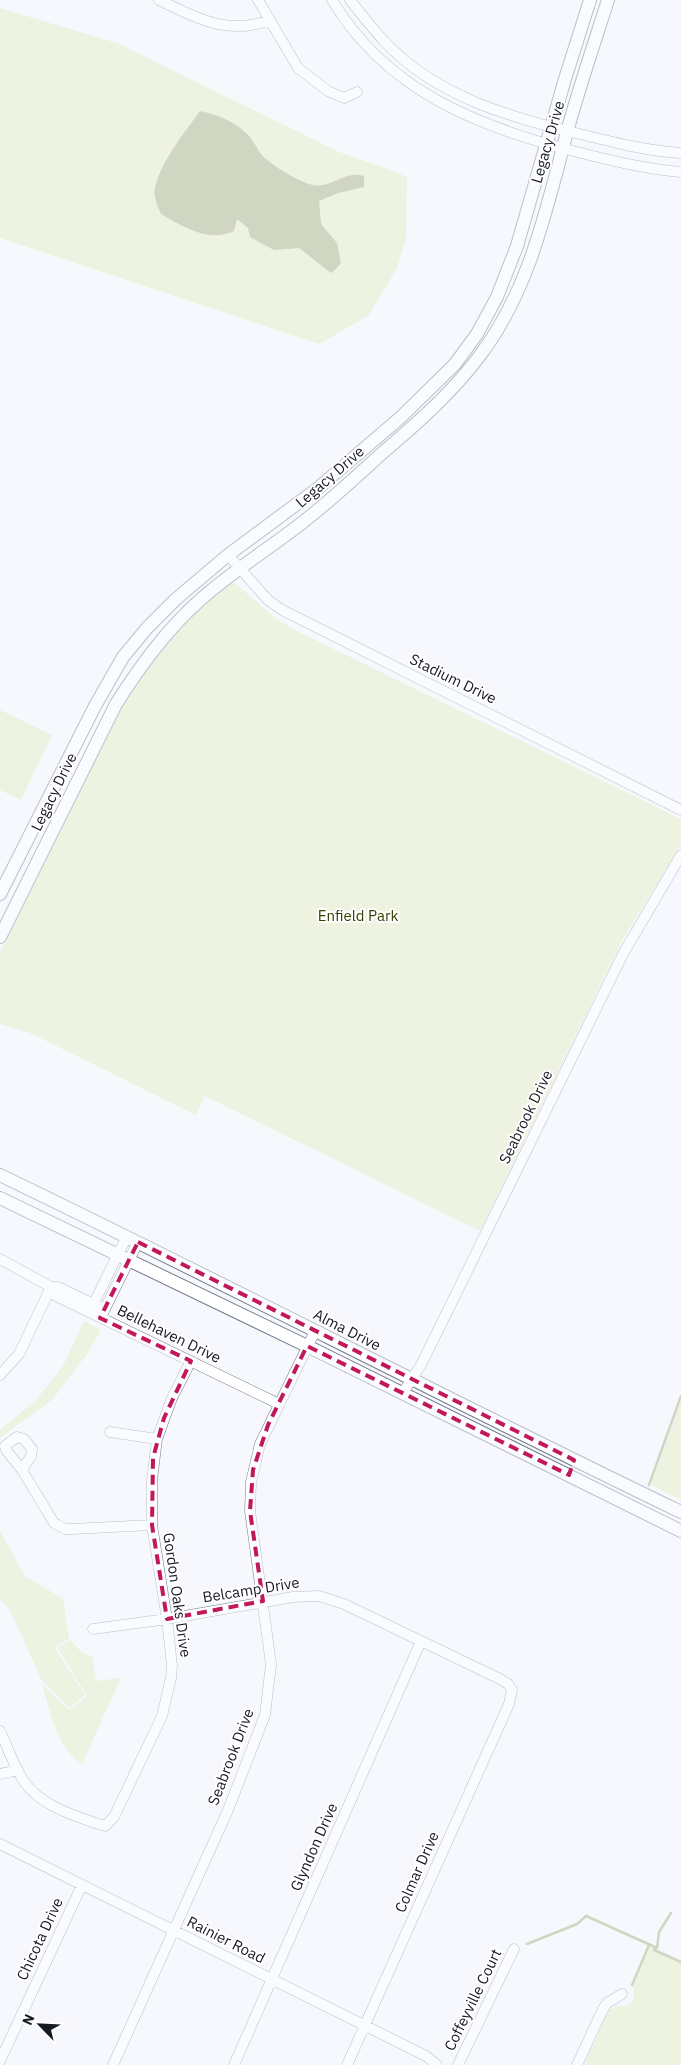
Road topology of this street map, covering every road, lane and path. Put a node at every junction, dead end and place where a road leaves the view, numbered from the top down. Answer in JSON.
{"nodes":[{"id":1,"x":159,"y":0,"type":"edge"},
{"id":2,"x":258,"y":0,"type":"edge"},
{"id":3,"x":332,"y":0,"type":"edge"},
{"id":4,"x":350,"y":0,"type":"edge"},
{"id":5,"x":590,"y":0,"type":"edge"},
{"id":6,"x":608,"y":0,"type":"edge"},
{"id":7,"x":270,"y":20,"type":"junction"},
{"id":8,"x":440,"y":85,"type":"junction"},
{"id":9,"x":357,"y":92,"type":"dead end"},
{"id":10,"x":431,"y":98,"type":"junction"},
{"id":11,"x":551,"y":128,"type":"junction"},
{"id":12,"x":568,"y":131,"type":"junction"},
{"id":13,"x":547,"y":144,"type":"junction"},
{"id":14,"x":563,"y":149,"type":"junction"},
{"id":15,"x":681,"y":154,"type":"edge"},
{"id":16,"x":681,"y":172,"type":"edge"},
{"id":17,"x":483,"y":322,"type":"junction"},
{"id":18,"x":496,"y":332,"type":"junction"},
{"id":19,"x":401,"y":417,"type":"junction"},
{"id":20,"x":409,"y":429,"type":"junction"},
{"id":21,"x":228,"y":554,"type":"junction"},
{"id":22,"x":239,"y":568,"type":"junction"},
{"id":23,"x":681,"y":810,"type":"edge"},
{"id":24,"x":681,"y":855,"type":"edge"},
{"id":25,"x":1,"y":892,"type":"edge"},
{"id":26,"x":19,"y":897,"type":"junction"},
{"id":27,"x":0,"y":937,"type":"edge"},
{"id":28,"x":0,"y":1175,"type":"edge"},
{"id":29,"x":40,"y":1194,"type":"junction"},
{"id":30,"x":0,"y":1198,"type":"edge"},
{"id":31,"x":33,"y":1214,"type":"junction"},
{"id":32,"x":133,"y":1239,"type":"junction"},
{"id":33,"x":124,"y":1257,"type":"junction"},
{"id":34,"x":0,"y":1259,"type":"edge"},
{"id":35,"x":51,"y":1288,"type":"junction"},
{"id":36,"x":92,"y":1308,"type":"junction"},
{"id":37,"x":102,"y":1313,"type":"junction"},
{"id":38,"x":315,"y":1332,"type":"junction"},
{"id":39,"x":307,"y":1346,"type":"junction"},
{"id":40,"x":191,"y":1361,"type":"junction"},
{"id":41,"x":0,"y":1375,"type":"edge"},
{"id":42,"x":412,"y":1380,"type":"junction"},
{"id":43,"x":402,"y":1394,"type":"junction"},
{"id":44,"x":279,"y":1404,"type":"junction"},
{"id":45,"x":110,"y":1432,"type":"dead end"},
{"id":46,"x":156,"y":1439,"type":"junction"},
{"id":47,"x":574,"y":1460,"type":"junction"},
{"id":48,"x":22,"y":1470,"type":"dead end"},
{"id":49,"x":569,"y":1475,"type":"junction"},
{"id":50,"x":681,"y":1512,"type":"edge"},
{"id":51,"x":152,"y":1525,"type":"junction"},
{"id":52,"x":681,"y":1531,"type":"edge"},
{"id":53,"x":263,"y":1601,"type":"junction"},
{"id":54,"x":167,"y":1619,"type":"junction"},
{"id":55,"x":93,"y":1629,"type":"dead end"},
{"id":56,"x":422,"y":1641,"type":"junction"},
{"id":57,"x":512,"y":1690,"type":"joint"},
{"id":58,"x":0,"y":1731,"type":"edge"},
{"id":59,"x":5,"y":1752,"type":"edge"},
{"id":60,"x":18,"y":1770,"type":"junction"},
{"id":61,"x":0,"y":1774,"type":"edge"},
{"id":62,"x":0,"y":1844,"type":"edge"},
{"id":63,"x":82,"y":1885,"type":"junction"},
{"id":64,"x":173,"y":1931,"type":"junction"},
{"id":65,"x":514,"y":1949,"type":"dead end"},
{"id":66,"x":272,"y":1980,"type":"junction"},
{"id":67,"x":622,"y":1994,"type":"dead end"},
{"id":68,"x":364,"y":2026,"type":"junction"},
{"id":69,"x":0,"y":2061,"type":"edge"},
{"id":70,"x":113,"y":2065,"type":"edge"},
{"id":71,"x":234,"y":2065,"type":"edge"},
{"id":72,"x":346,"y":2065,"type":"edge"},
{"id":73,"x":437,"y":2065,"type":"edge"},
{"id":74,"x":458,"y":2065,"type":"edge"},
{"id":75,"x":577,"y":2065,"type":"edge"}],
"edges":[{"from":1,"to":7,"type":"street"},
{"from":2,"to":7,"type":"street"},
{"from":3,"to":10,"type":"street"},
{"from":4,"to":8,"type":"street"},
{"from":5,"to":11,"type":"main road","name":"Legacy Drive"},
{"from":6,"to":12,"type":"main road","name":"Legacy Drive"},
{"from":7,"to":9,"type":"street"},
{"from":8,"to":10,"type":"street"},
{"from":8,"to":11,"type":"street"},
{"from":10,"to":13,"type":"street"},
{"from":11,"to":12,"type":"street"},
{"from":11,"to":13,"type":"main road","name":"Legacy Drive"},
{"from":12,"to":14,"type":"main road","name":"Legacy Drive"},
{"from":12,"to":15,"type":"street"},
{"from":13,"to":14,"type":"street"},
{"from":13,"to":17,"type":"main road","name":"Legacy Drive"},
{"from":14,"to":16,"type":"street"},
{"from":14,"to":18,"type":"main road","name":"Legacy Drive"},
{"from":17,"to":18,"type":"main road"},
{"from":17,"to":19,"type":"main road","name":"Legacy Drive"},
{"from":18,"to":20,"type":"main road","name":"Legacy Drive"},
{"from":19,"to":20,"type":"main road"},
{"from":19,"to":21,"type":"main road","name":"Legacy Drive"},
{"from":20,"to":22,"type":"main road","name":"Legacy Drive"},
{"from":21,"to":22,"type":"street","name":"Stadium Drive"},
{"from":21,"to":25,"type":"main road","name":"Legacy Drive"},
{"from":22,"to":23,"type":"street","name":"Stadium Drive"},
{"from":22,"to":26,"type":"main road","name":"Legacy Drive"},
{"from":24,"to":42,"type":"street","name":"Seabrook Drive"},
{"from":25,"to":26,"type":"main road"},
{"from":26,"to":27,"type":"main road","name":"Legacy Drive"},
{"from":28,"to":29,"type":"main road","name":"Alma Drive"},
{"from":29,"to":31,"type":"main road"},
{"from":29,"to":32,"type":"main road","name":"Alma Drive"},
{"from":30,"to":31,"type":"main road"},
{"from":31,"to":33,"type":"main road"},
{"from":32,"to":33,"type":"street"},
{"from":32,"to":38,"type":"main road","name":"Alma Drive"},
{"from":33,"to":36,"type":"street"},
{"from":33,"to":37,"type":"street"},
{"from":33,"to":39,"type":"main road"},
{"from":34,"to":35,"type":"street","name":"Bellehaven Drive"},
{"from":35,"to":36,"type":"street","name":"Bellehaven Drive"},
{"from":35,"to":41,"type":"street"},
{"from":36,"to":37,"type":"street","name":"Bellehaven Drive"},
{"from":37,"to":40,"type":"street","name":"Bellehaven Drive"},
{"from":38,"to":39,"type":"street","name":"Seabrook Drive"},
{"from":38,"to":42,"type":"main road","name":"Alma Drive"},
{"from":39,"to":43,"type":"main road"},
{"from":39,"to":44,"type":"street","name":"Seabrook Drive"},
{"from":40,"to":44,"type":"street","name":"Bellehaven Drive"},
{"from":40,"to":46,"type":"street","name":"Gordon Oaks Drive"},
{"from":42,"to":43,"type":"street","name":"Seabrook Drive"},
{"from":42,"to":47,"type":"main road","name":"Alma Drive"},
{"from":43,"to":49,"type":"main road"},
{"from":44,"to":53,"type":"street","name":"Seabrook Drive"},
{"from":45,"to":46,"type":"street"},
{"from":46,"to":51,"type":"street","name":"Gordon Oaks Drive"},
{"from":47,"to":49,"type":"main road"},
{"from":47,"to":50,"type":"main road","name":"Alma Drive"},
{"from":48,"to":51,"type":"street"},
{"from":49,"to":52,"type":"main road"},
{"from":51,"to":54,"type":"street","name":"Gordon Oaks Drive"},
{"from":53,"to":54,"type":"street","name":"Belcamp Drive"},
{"from":53,"to":56,"type":"street","name":"Belcamp Drive"},
{"from":53,"to":64,"type":"street","name":"Seabrook Drive"},
{"from":54,"to":55,"type":"street","name":"Belcamp Drive"},
{"from":54,"to":60,"type":"street","name":"Gordon Oaks Drive"},
{"from":56,"to":57,"type":"street","name":"Belcamp Drive"},
{"from":56,"to":66,"type":"street","name":"Glyndon Drive"},
{"from":57,"to":68,"type":"street","name":"Colmar Drive"},
{"from":58,"to":59,"type":"street"},
{"from":59,"to":60,"type":"street"},
{"from":60,"to":61,"type":"street"},
{"from":62,"to":63,"type":"street","name":"Rainier Road"},
{"from":63,"to":64,"type":"street","name":"Rainier Road"},
{"from":63,"to":69,"type":"street","name":"Chicota Drive"},
{"from":64,"to":66,"type":"street","name":"Rainier Road"},
{"from":64,"to":70,"type":"street","name":"Seabrook Drive"},
{"from":65,"to":74,"type":"street","name":"Coffeyville Court"},
{"from":66,"to":68,"type":"street","name":"Rainier Road"},
{"from":66,"to":71,"type":"street","name":"Glyndon Drive"},
{"from":67,"to":75,"type":"street"},
{"from":68,"to":72,"type":"street","name":"Colmar Drive"},
{"from":68,"to":73,"type":"street","name":"Rainier Road"}]}
